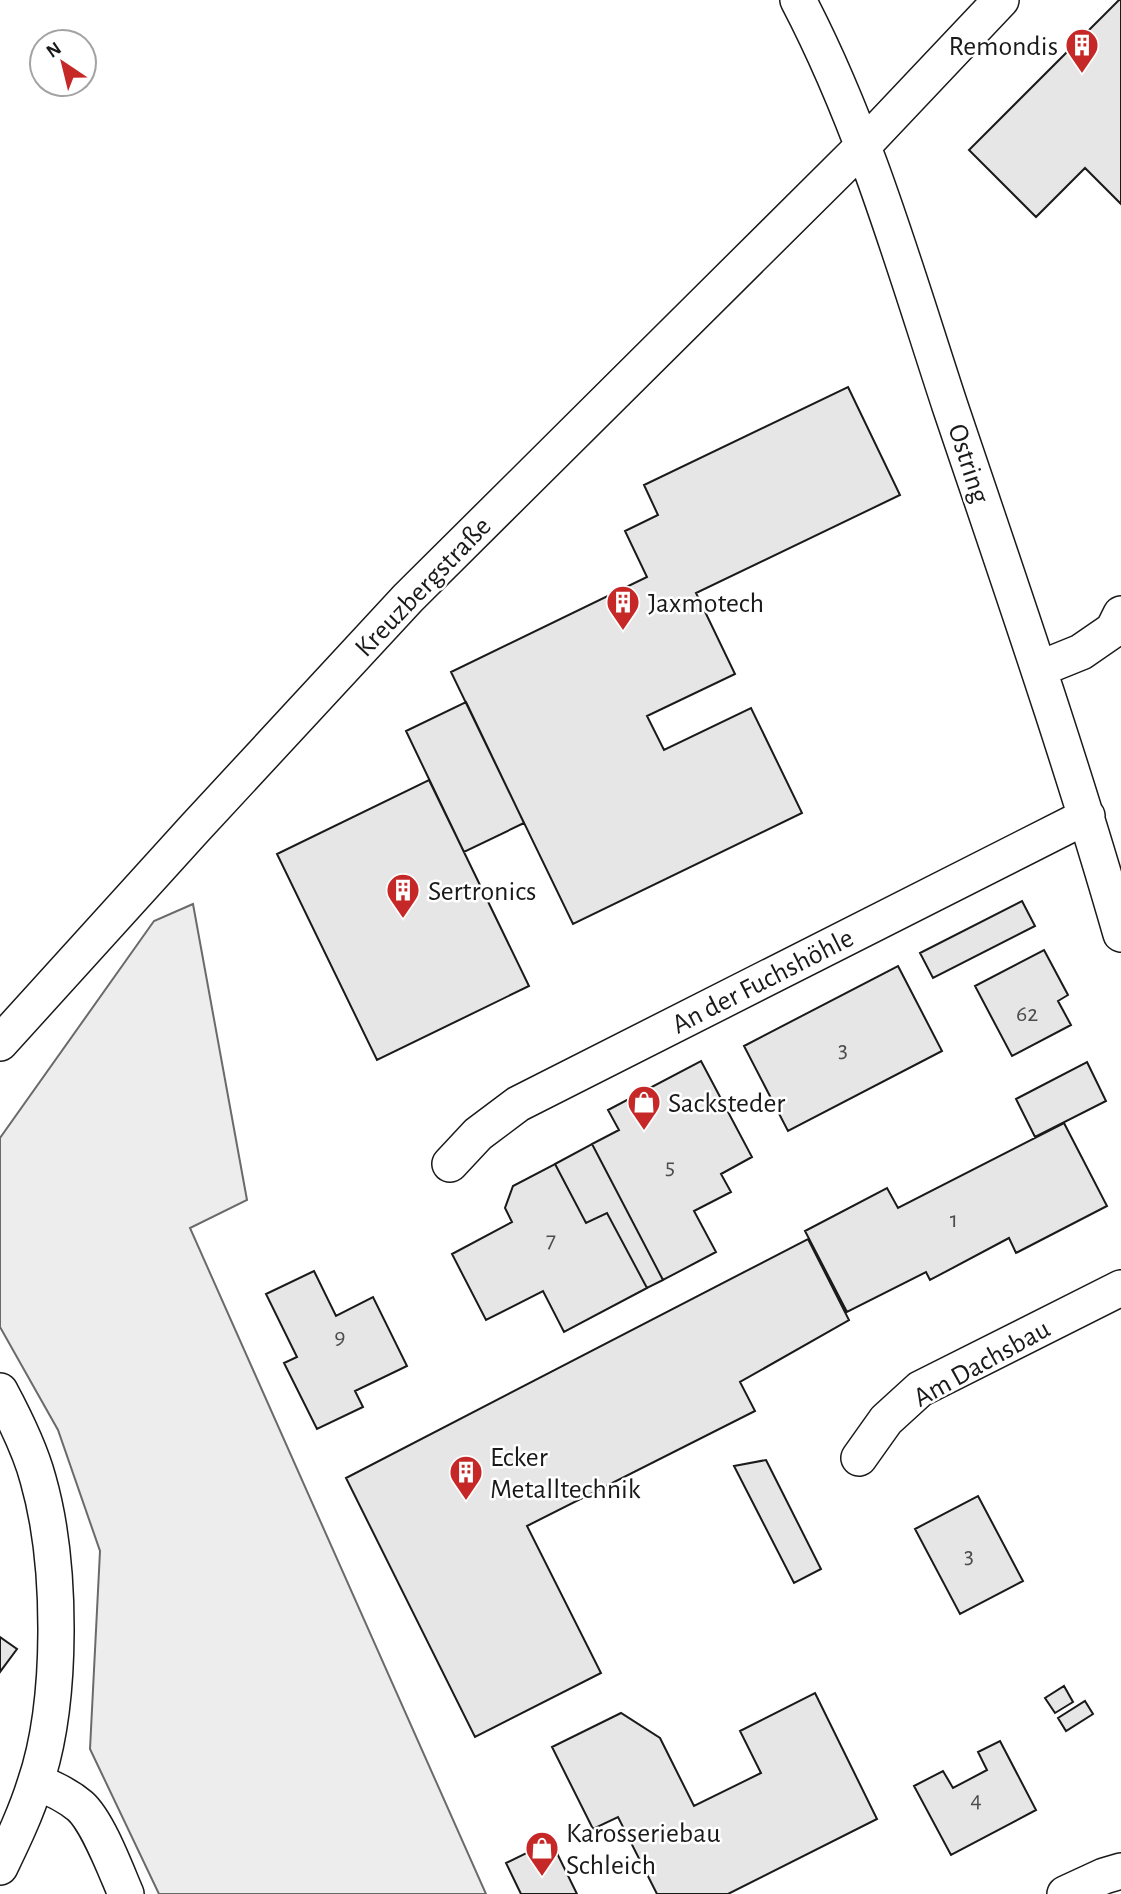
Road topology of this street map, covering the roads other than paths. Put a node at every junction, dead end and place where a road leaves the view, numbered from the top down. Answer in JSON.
{"nodes":[{"id":1,"x":798,"y":0,"type":"edge"},
{"id":2,"x":1000,"y":0,"type":"edge"},
{"id":3,"x":862,"y":147,"type":"junction"},
{"id":4,"x":1121,"y":614,"type":"edge"},
{"id":5,"x":1039,"y":669,"type":"junction"},
{"id":6,"x":1087,"y":816,"type":"junction"},
{"id":7,"x":1121,"y":934,"type":"edge"},
{"id":8,"x":0,"y":1043,"type":"edge"},
{"id":9,"x":450,"y":1164,"type":"dead end"},
{"id":10,"x":1121,"y":1288,"type":"edge"},
{"id":11,"x":0,"y":1391,"type":"edge"},
{"id":12,"x":859,"y":1458,"type":"dead end"},
{"id":13,"x":36,"y":1782,"type":"junction"},
{"id":14,"x":0,"y":1867,"type":"edge"},
{"id":15,"x":1121,"y":1871,"type":"edge"},
{"id":16,"x":126,"y":1894,"type":"edge"},
{"id":17,"x":1065,"y":1894,"type":"edge"}],
"edges":[{"from":1,"to":3,"type":"street","name":"Ostring"},
{"from":2,"to":3,"type":"street","name":"Kreuzbergstraße"},
{"from":3,"to":5,"type":"street","name":"Ostring"},
{"from":3,"to":8,"type":"street","name":"Kreuzbergstraße"},
{"from":4,"to":5,"type":"street"},
{"from":5,"to":6,"type":"street","name":"Ostring"},
{"from":6,"to":7,"type":"street","name":"Ostring"},
{"from":6,"to":9,"type":"street","name":"An der Fuchshöhle"},
{"from":10,"to":12,"type":"street","name":"Am Dachsbau"},
{"from":11,"to":13,"type":"street"},
{"from":13,"to":14,"type":"street"},
{"from":13,"to":16,"type":"street"},
{"from":15,"to":17,"type":"street"}]}
